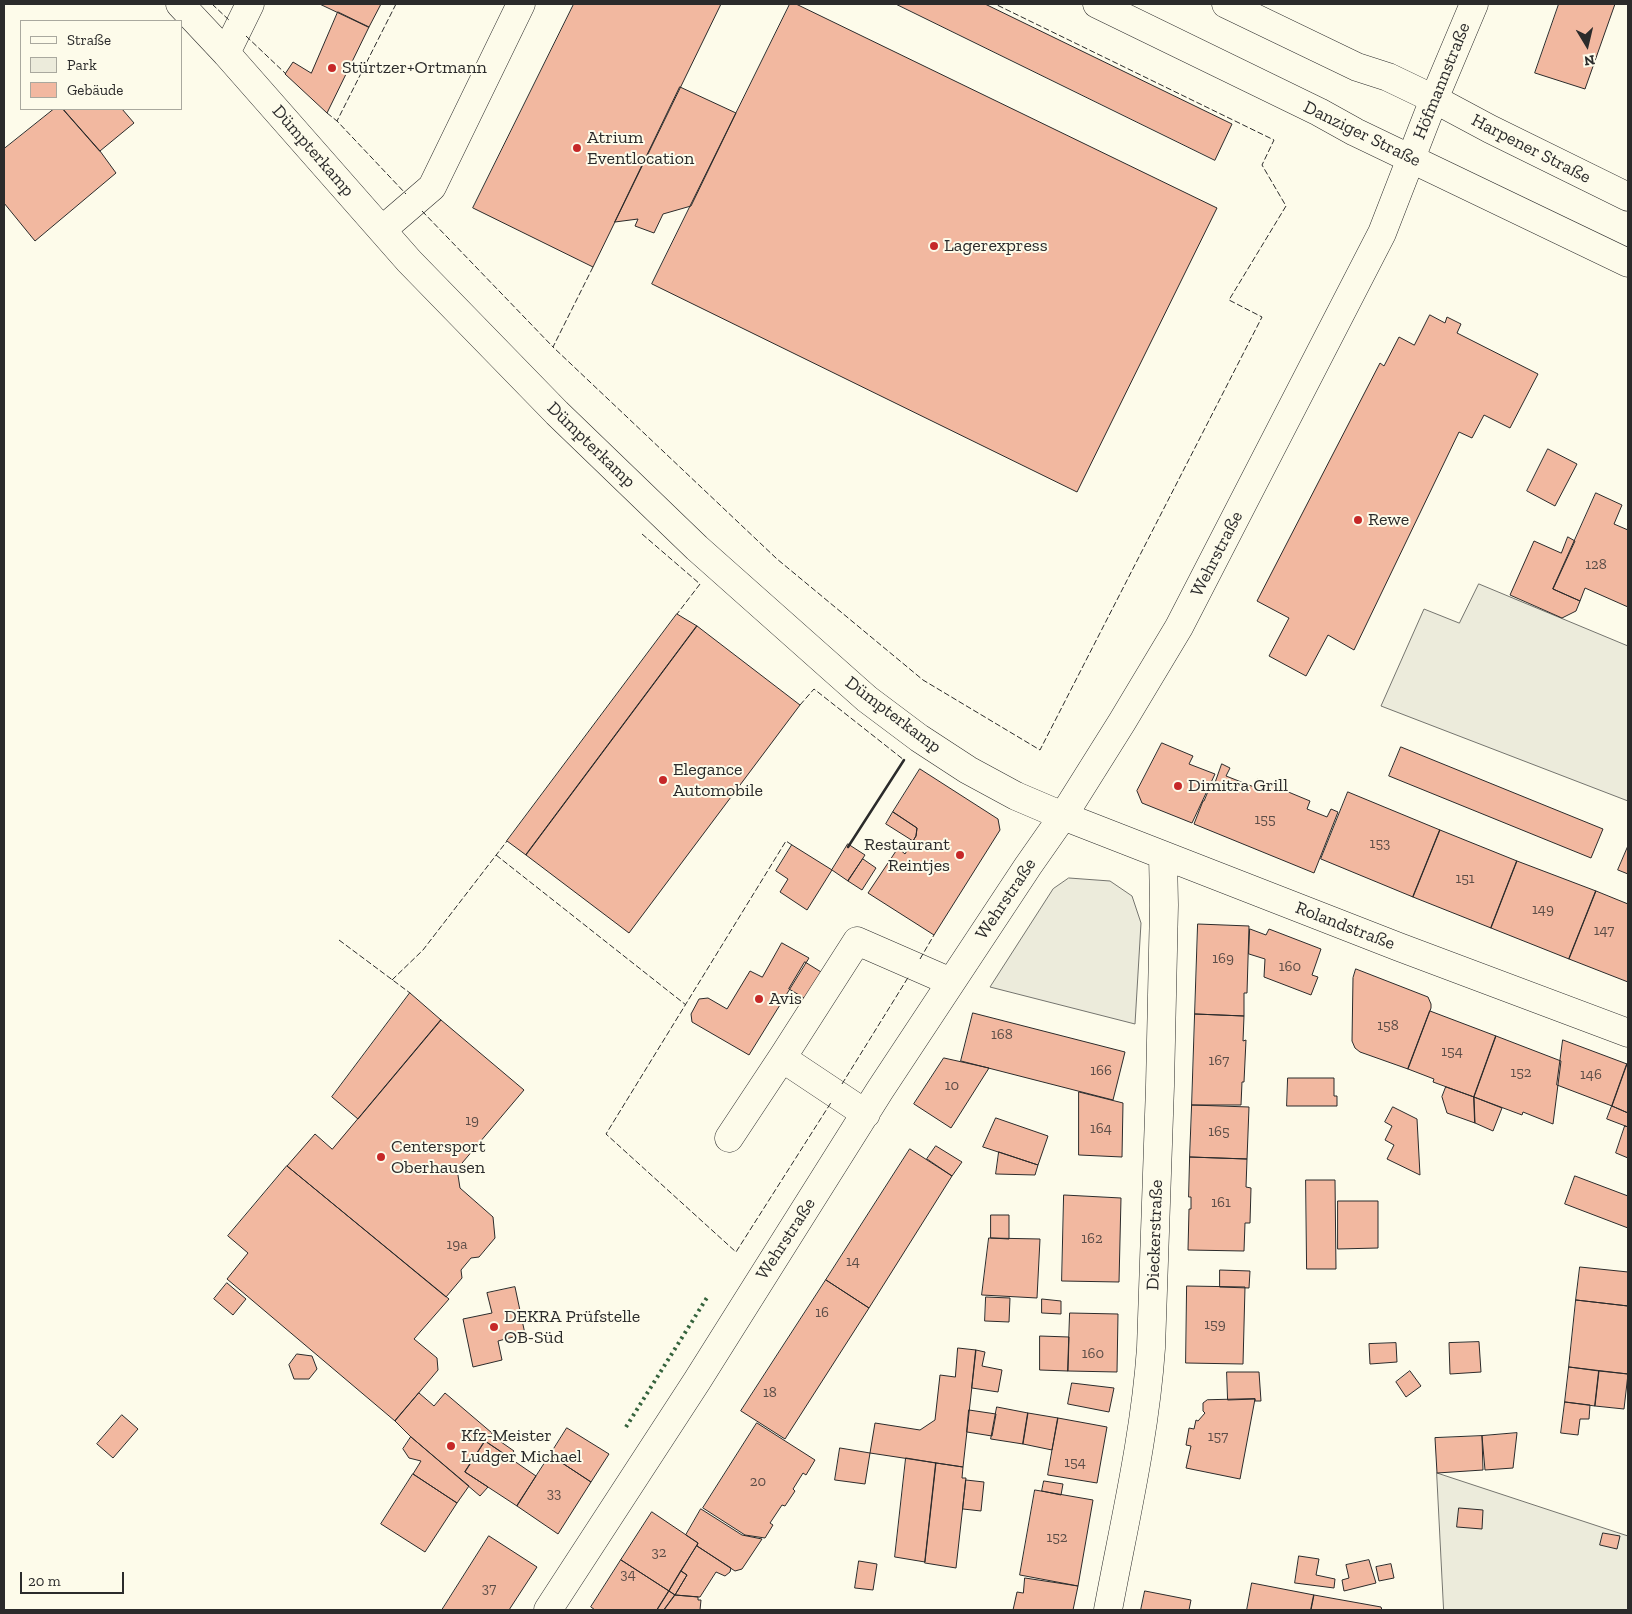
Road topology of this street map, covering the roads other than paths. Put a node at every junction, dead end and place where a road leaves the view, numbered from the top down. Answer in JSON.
{"nodes":[{"id":1,"x":180,"y":4,"type":"edge"},
{"id":2,"x":250,"y":4,"type":"edge"},
{"id":3,"x":521,"y":4,"type":"edge"},
{"id":4,"x":1097,"y":4,"type":"edge"},
{"id":5,"x":1226,"y":4,"type":"edge"},
{"id":6,"x":1474,"y":4,"type":"edge"},
{"id":7,"x":226,"y":53,"type":"junction"},
{"id":8,"x":1434,"y":99,"type":"junction"},
{"id":9,"x":1411,"y":158,"type":"junction"},
{"id":10,"x":1628,"y":197,"type":"edge"},
{"id":11,"x":382,"y":230,"type":"junction"},
{"id":12,"x":1628,"y":263,"type":"edge"},
{"id":13,"x":1063,"y":816,"type":"junction"},
{"id":14,"x":1163,"y":855,"type":"junction"},
{"id":15,"x":951,"y":982,"type":"junction"},
{"id":16,"x":1628,"y":1033,"type":"edge"},
{"id":17,"x":782,"y":1058,"type":"junction"},
{"id":18,"x":866,"y":1114,"type":"junction"},
{"id":19,"x":729,"y":1138,"type":"dead end"},
{"id":20,"x":548,"y":1610,"type":"edge"},
{"id":21,"x":1108,"y":1610,"type":"edge"}],
"edges":[{"from":1,"to":7,"type":"street","name":"Dümpterkamp"},
{"from":2,"to":7,"type":"street"},
{"from":3,"to":11,"type":"street"},
{"from":4,"to":9,"type":"street","name":"Danziger Straße"},
{"from":5,"to":8,"type":"street"},
{"from":6,"to":8,"type":"street","name":"Höfmannstraße"},
{"from":7,"to":11,"type":"street","name":"Dümpterkamp"},
{"from":8,"to":9,"type":"street","name":"Höfmannstraße"},
{"from":8,"to":10,"type":"street","name":"Harpener Straße"},
{"from":9,"to":12,"type":"street","name":"Danziger Straße"},
{"from":9,"to":13,"type":"street","name":"Wehrstraße"},
{"from":11,"to":13,"type":"street","name":"Dümpterkamp"},
{"from":13,"to":14,"type":"street","name":"Rolandstraße"},
{"from":13,"to":15,"type":"street","name":"Wehrstraße"},
{"from":14,"to":16,"type":"street","name":"Rolandstraße"},
{"from":14,"to":21,"type":"street","name":"Dieckerstraße"},
{"from":15,"to":17,"type":"street"},
{"from":15,"to":18,"type":"street","name":"Wehrstraße"},
{"from":17,"to":18,"type":"street"},
{"from":17,"to":19,"type":"street"},
{"from":18,"to":20,"type":"street","name":"Wehrstraße"}]}
